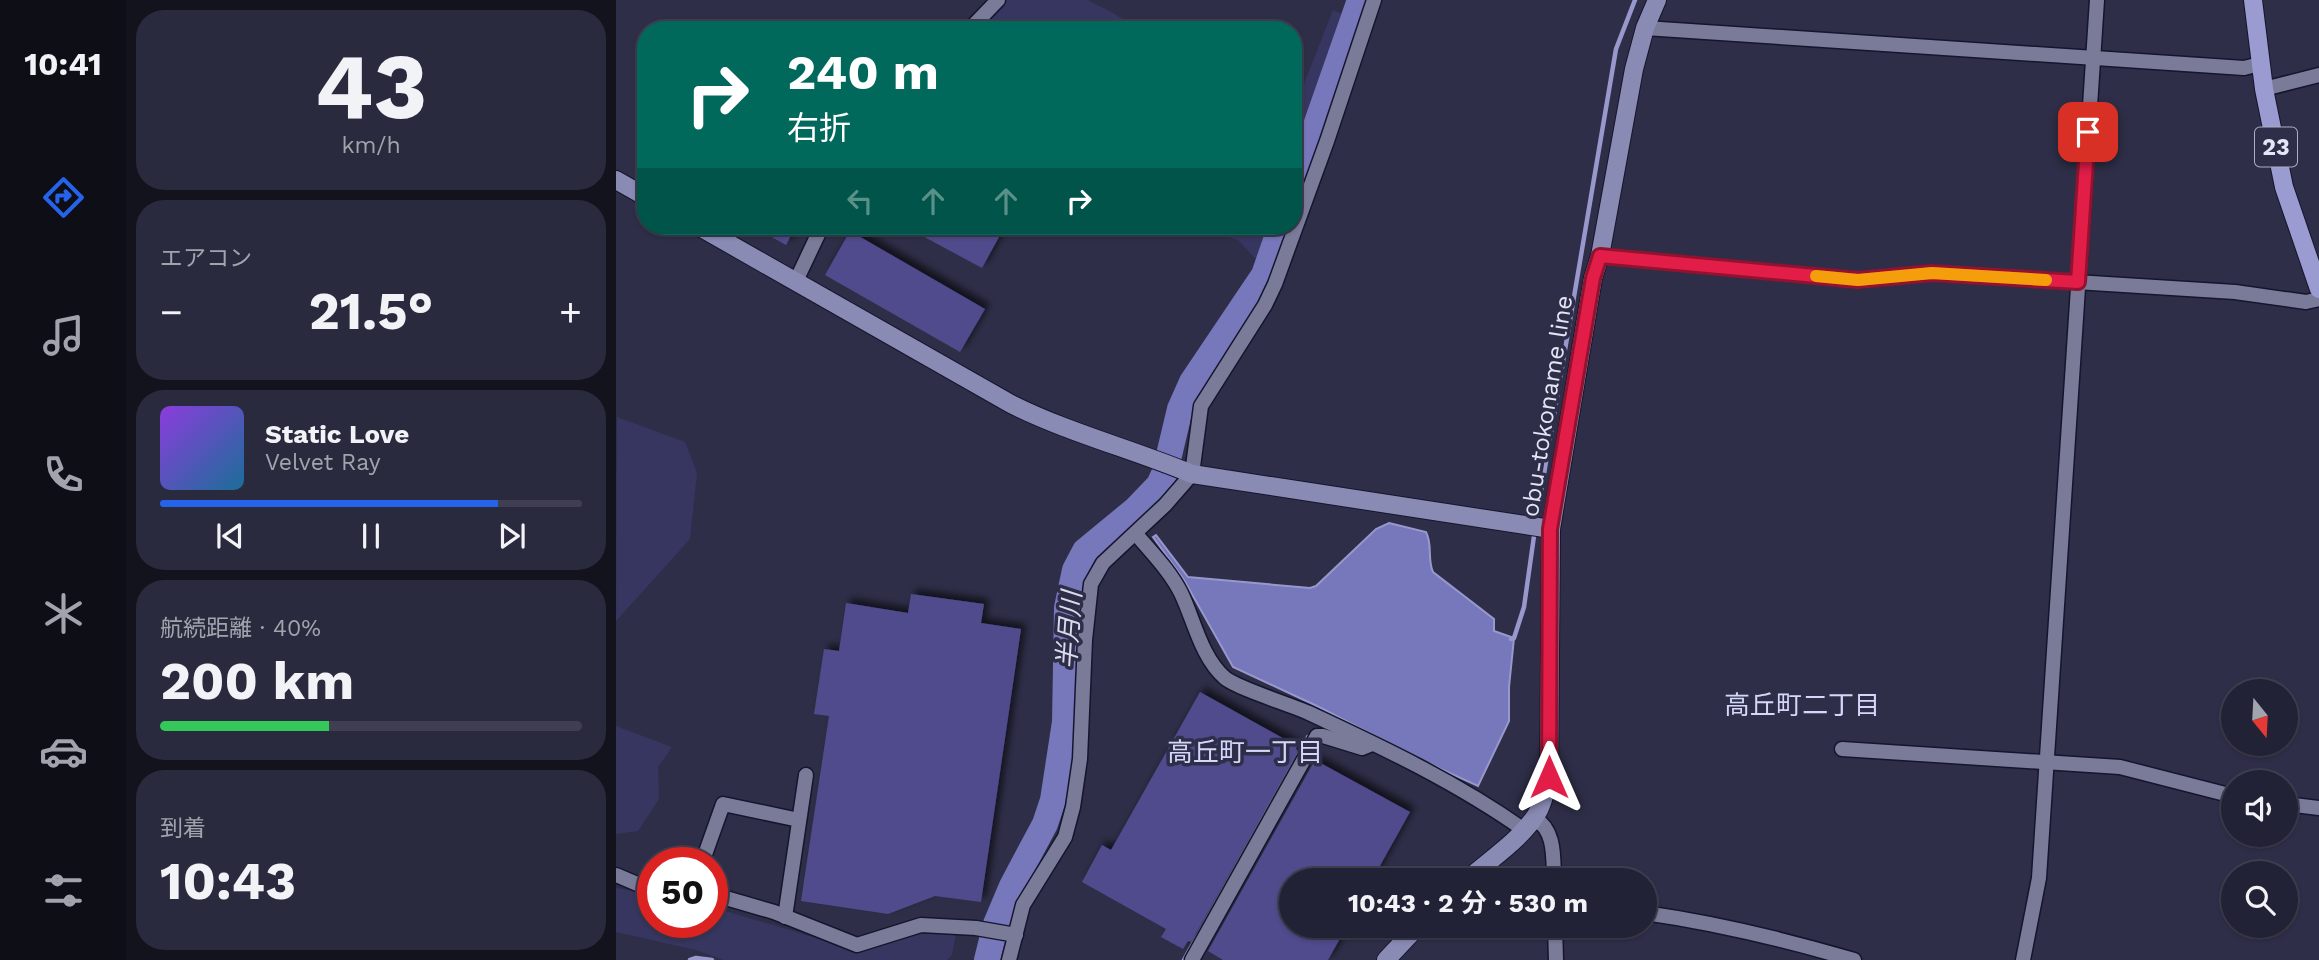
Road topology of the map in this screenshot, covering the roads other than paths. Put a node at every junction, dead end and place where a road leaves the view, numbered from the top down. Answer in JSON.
{"nodes":[{"id":1,"x":998,"y":0,"type":"edge"},
{"id":2,"x":1374,"y":0,"type":"edge"},
{"id":3,"x":1657,"y":0,"type":"edge"},
{"id":4,"x":2097,"y":0,"type":"edge"},
{"id":5,"x":2253,"y":0,"type":"edge"},
{"id":6,"x":977,"y":21,"type":"edge"},
{"id":7,"x":1645,"y":28,"type":"junction"},
{"id":8,"x":2093,"y":58,"type":"junction"},
{"id":9,"x":2260,"y":64,"type":"junction"},
{"id":10,"x":2319,"y":75,"type":"edge"},
{"id":11,"x":2264,"y":89,"type":"junction"},
{"id":12,"x":616,"y":180,"type":"edge"},
{"id":13,"x":637,"y":192,"type":"edge"},
{"id":14,"x":1302,"y":210,"type":"edge"},
{"id":15,"x":714,"y":235,"type":"edge"},
{"id":16,"x":818,"y":235,"type":"edge"},
{"id":17,"x":1293,"y":235,"type":"edge"},
{"id":18,"x":1600,"y":256,"type":"junction"},
{"id":19,"x":796,"y":281,"type":"junction"},
{"id":20,"x":2078,"y":282,"type":"junction"},
{"id":21,"x":2319,"y":289,"type":"edge"},
{"id":22,"x":2319,"y":299,"type":"edge"},
{"id":23,"x":1186,"y":471,"type":"junction"},
{"id":24,"x":1550,"y":529,"type":"junction"},
{"id":25,"x":1136,"y":534,"type":"junction"},
{"id":26,"x":1372,"y":744,"type":"junction"},
{"id":27,"x":1842,"y":749,"type":"dead end"},
{"id":28,"x":2047,"y":761,"type":"junction"},
{"id":29,"x":806,"y":775,"type":"dead end"},
{"id":30,"x":2221,"y":793,"type":"edge"},
{"id":31,"x":2298,"y":805,"type":"edge"},
{"id":32,"x":2319,"y":808,"type":"edge"},
{"id":33,"x":799,"y":820,"type":"junction"},
{"id":34,"x":1529,"y":824,"type":"junction"},
{"id":35,"x":708,"y":847,"type":"edge"},
{"id":36,"x":1480,"y":868,"type":"edge"},
{"id":37,"x":1553,"y":868,"type":"edge"},
{"id":38,"x":616,"y":875,"type":"edge"},
{"id":39,"x":637,"y":884,"type":"edge"},
{"id":40,"x":728,"y":899,"type":"edge"},
{"id":41,"x":1657,"y":915,"type":"edge"},
{"id":42,"x":785,"y":917,"type":"junction"},
{"id":43,"x":1009,"y":934,"type":"junction"},
{"id":44,"x":1407,"y":938,"type":"edge"},
{"id":45,"x":1555,"y":938,"type":"edge"},
{"id":46,"x":1009,"y":960,"type":"edge"},
{"id":47,"x":1192,"y":960,"type":"edge"},
{"id":48,"x":1386,"y":960,"type":"edge"},
{"id":49,"x":1556,"y":960,"type":"edge"},
{"id":50,"x":1854,"y":960,"type":"edge"},
{"id":51,"x":2023,"y":960,"type":"edge"}],
"edges":[{"from":1,"to":6,"type":"street"},
{"from":2,"to":14,"type":"street"},
{"from":3,"to":7,"type":"main road","name":"obu-tokoname line"},
{"from":4,"to":8,"type":"street"},
{"from":5,"to":9,"type":"main road","number":"23"},
{"from":7,"to":8,"type":"street"},
{"from":7,"to":18,"type":"main road","name":"obu-tokoname line"},
{"from":8,"to":9,"type":"street"},
{"from":8,"to":20,"type":"street"},
{"from":9,"to":11,"type":"main road","number":"23"},
{"from":10,"to":11,"type":"street"},
{"from":11,"to":21,"type":"main road","number":"23"},
{"from":12,"to":13,"type":"main road"},
{"from":15,"to":19,"type":"main road"},
{"from":16,"to":19,"type":"street"},
{"from":17,"to":23,"type":"street"},
{"from":18,"to":20,"type":"street"},
{"from":18,"to":24,"type":"main road","name":"obu-tokoname line"},
{"from":19,"to":23,"type":"main road"},
{"from":20,"to":22,"type":"street"},
{"from":20,"to":28,"type":"street"},
{"from":23,"to":24,"type":"main road"},
{"from":23,"to":25,"type":"street"},
{"from":24,"to":34,"type":"main road","name":"obu-tokoname line"},
{"from":25,"to":26,"type":"street"},
{"from":25,"to":43,"type":"street"},
{"from":26,"to":34,"type":"street"},
{"from":26,"to":47,"type":"street"},
{"from":27,"to":28,"type":"street"},
{"from":28,"to":30,"type":"street"},
{"from":28,"to":51,"type":"street"},
{"from":29,"to":33,"type":"street"},
{"from":31,"to":32,"type":"street"},
{"from":33,"to":35,"type":"street"},
{"from":33,"to":42,"type":"street"},
{"from":34,"to":36,"type":"main road","name":"obu-tokoname line"},
{"from":34,"to":37,"type":"street"},
{"from":38,"to":39,"type":"street"},
{"from":40,"to":42,"type":"street"},
{"from":41,"to":50,"type":"street"},
{"from":42,"to":43,"type":"street"},
{"from":43,"to":46,"type":"street"},
{"from":44,"to":48,"type":"main road"},
{"from":45,"to":49,"type":"street"}]}
